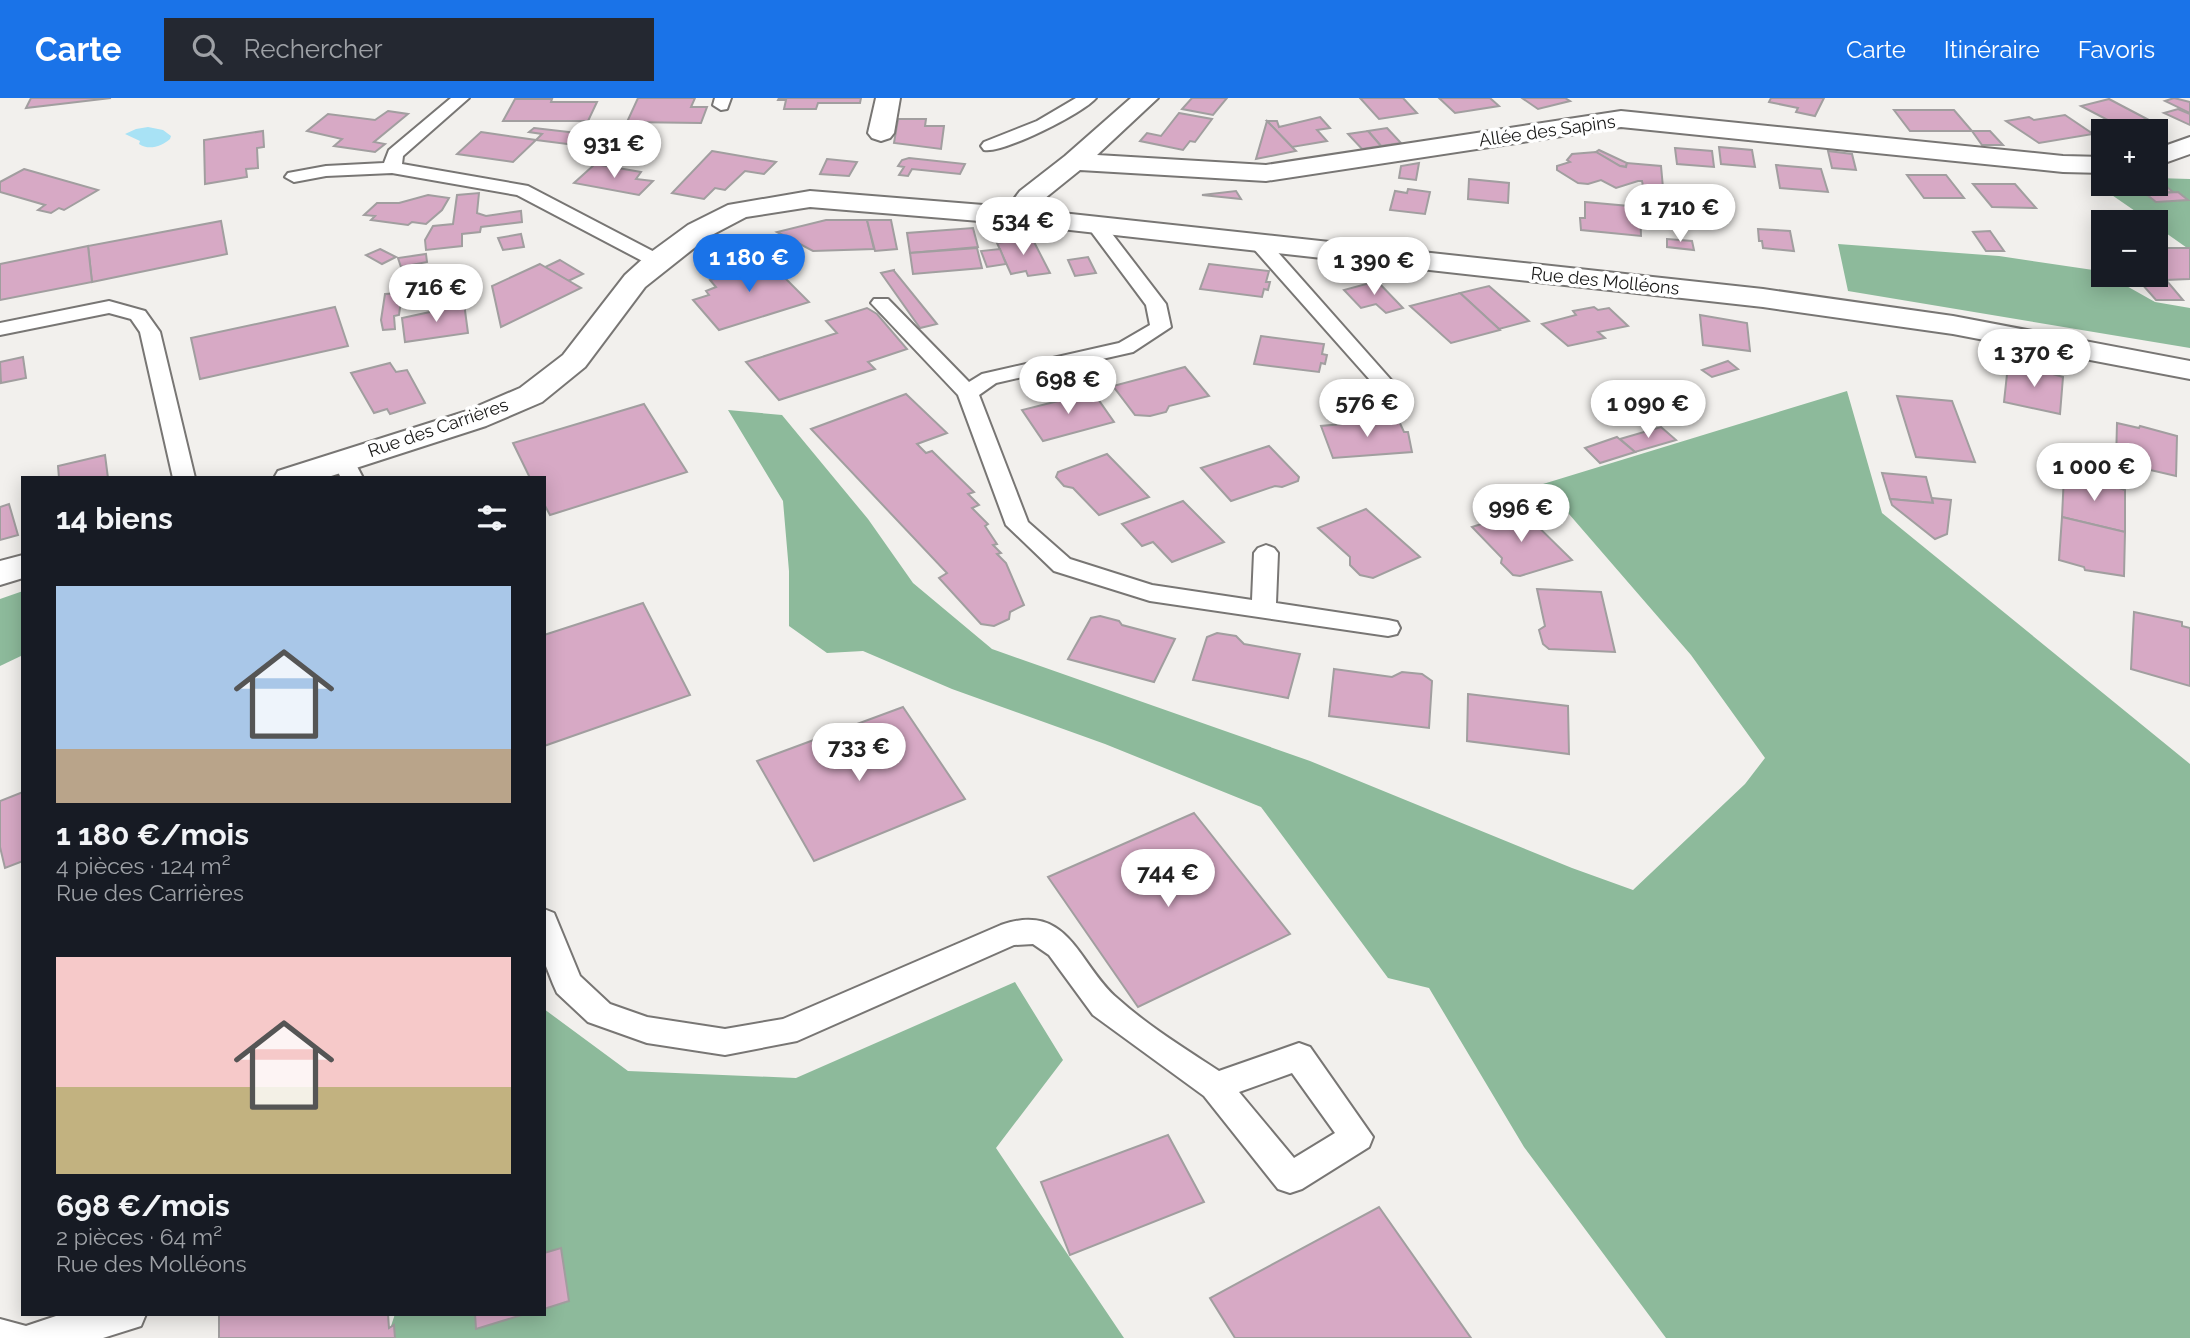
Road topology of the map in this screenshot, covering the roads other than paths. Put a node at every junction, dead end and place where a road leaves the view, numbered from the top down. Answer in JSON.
{"nodes":[{"id":1,"x":461,"y":98,"type":"edge"},
{"id":2,"x":888,"y":98,"type":"edge"},
{"id":3,"x":1087,"y":98,"type":"edge"},
{"id":4,"x":1146,"y":98,"type":"edge"},
{"id":5,"x":1641,"y":98,"type":"edge"},
{"id":6,"x":1621,"y":119,"type":"junction"},
{"id":7,"x":881,"y":132,"type":"dead end"},
{"id":8,"x":2190,"y":145,"type":"edge"},
{"id":9,"x":990,"y":146,"type":"dead end"},
{"id":10,"x":2168,"y":153,"type":"edge"},
{"id":11,"x":1074,"y":162,"type":"junction"},
{"id":12,"x":2091,"y":165,"type":"edge"},
{"id":13,"x":392,"y":168,"type":"junction"},
{"id":14,"x":295,"y":177,"type":"dead end"},
{"id":15,"x":1016,"y":216,"type":"junction"},
{"id":16,"x":1096,"y":226,"type":"junction"},
{"id":17,"x":1260,"y":244,"type":"junction"},
{"id":18,"x":657,"y":261,"type":"junction"},
{"id":19,"x":881,"y":303,"type":"dead end"},
{"id":20,"x":0,"y":329,"type":"edge"},
{"id":21,"x":2190,"y":370,"type":"edge"},
{"id":22,"x":1385,"y":385,"type":"dead end"},
{"id":23,"x":968,"y":393,"type":"junction"},
{"id":24,"x":347,"y":469,"type":"edge"},
{"id":25,"x":184,"y":476,"type":"edge"},
{"id":26,"x":303,"y":476,"type":"edge"},
{"id":27,"x":1266,"y":553,"type":"dead end"},
{"id":28,"x":21,"y":567,"type":"edge"},
{"id":29,"x":0,"y":573,"type":"edge"},
{"id":30,"x":1264,"y":610,"type":"junction"},
{"id":31,"x":1388,"y":628,"type":"dead end"},
{"id":32,"x":546,"y":926,"type":"edge"},
{"id":33,"x":1216,"y":1086,"type":"dead end"},
{"id":34,"x":120,"y":1316,"type":"edge"},
{"id":35,"x":0,"y":1336,"type":"edge"},
{"id":36,"x":13,"y":1338,"type":"edge"},
{"id":37,"x":38,"y":1338,"type":"edge"}],
"edges":[{"from":1,"to":13,"type":"lane"},
{"from":2,"to":7,"type":"street"},
{"from":3,"to":9,"type":"lane"},
{"from":4,"to":11,"type":"street"},
{"from":5,"to":6,"type":"street"},
{"from":6,"to":11,"type":"street","name":"Allée des Sapins"},
{"from":6,"to":12,"type":"street","name":"Allée des Sapins"},
{"from":8,"to":10,"type":"street"},
{"from":11,"to":15,"type":"street"},
{"from":13,"to":14,"type":"lane"},
{"from":13,"to":18,"type":"lane"},
{"from":15,"to":16,"type":"street","name":"Rue des Molléons"},
{"from":15,"to":18,"type":"street","name":"Rue des Carrières"},
{"from":16,"to":17,"type":"street","name":"Rue des Molléons"},
{"from":16,"to":23,"type":"lane"},
{"from":17,"to":21,"type":"street","name":"Rue des Molléons"},
{"from":17,"to":22,"type":"lane"},
{"from":18,"to":24,"type":"street","name":"Rue des Carrières"},
{"from":19,"to":23,"type":"lane"},
{"from":20,"to":25,"type":"lane"},
{"from":23,"to":30,"type":"lane"},
{"from":24,"to":26,"type":"street","name":"Rue des Carrières"},
{"from":27,"to":30,"type":"lane"},
{"from":28,"to":29,"type":"street"},
{"from":30,"to":31,"type":"lane"},
{"from":32,"to":33,"type":"lane"},
{"from":34,"to":37,"type":"lane"},
{"from":35,"to":36,"type":"lane"}]}
